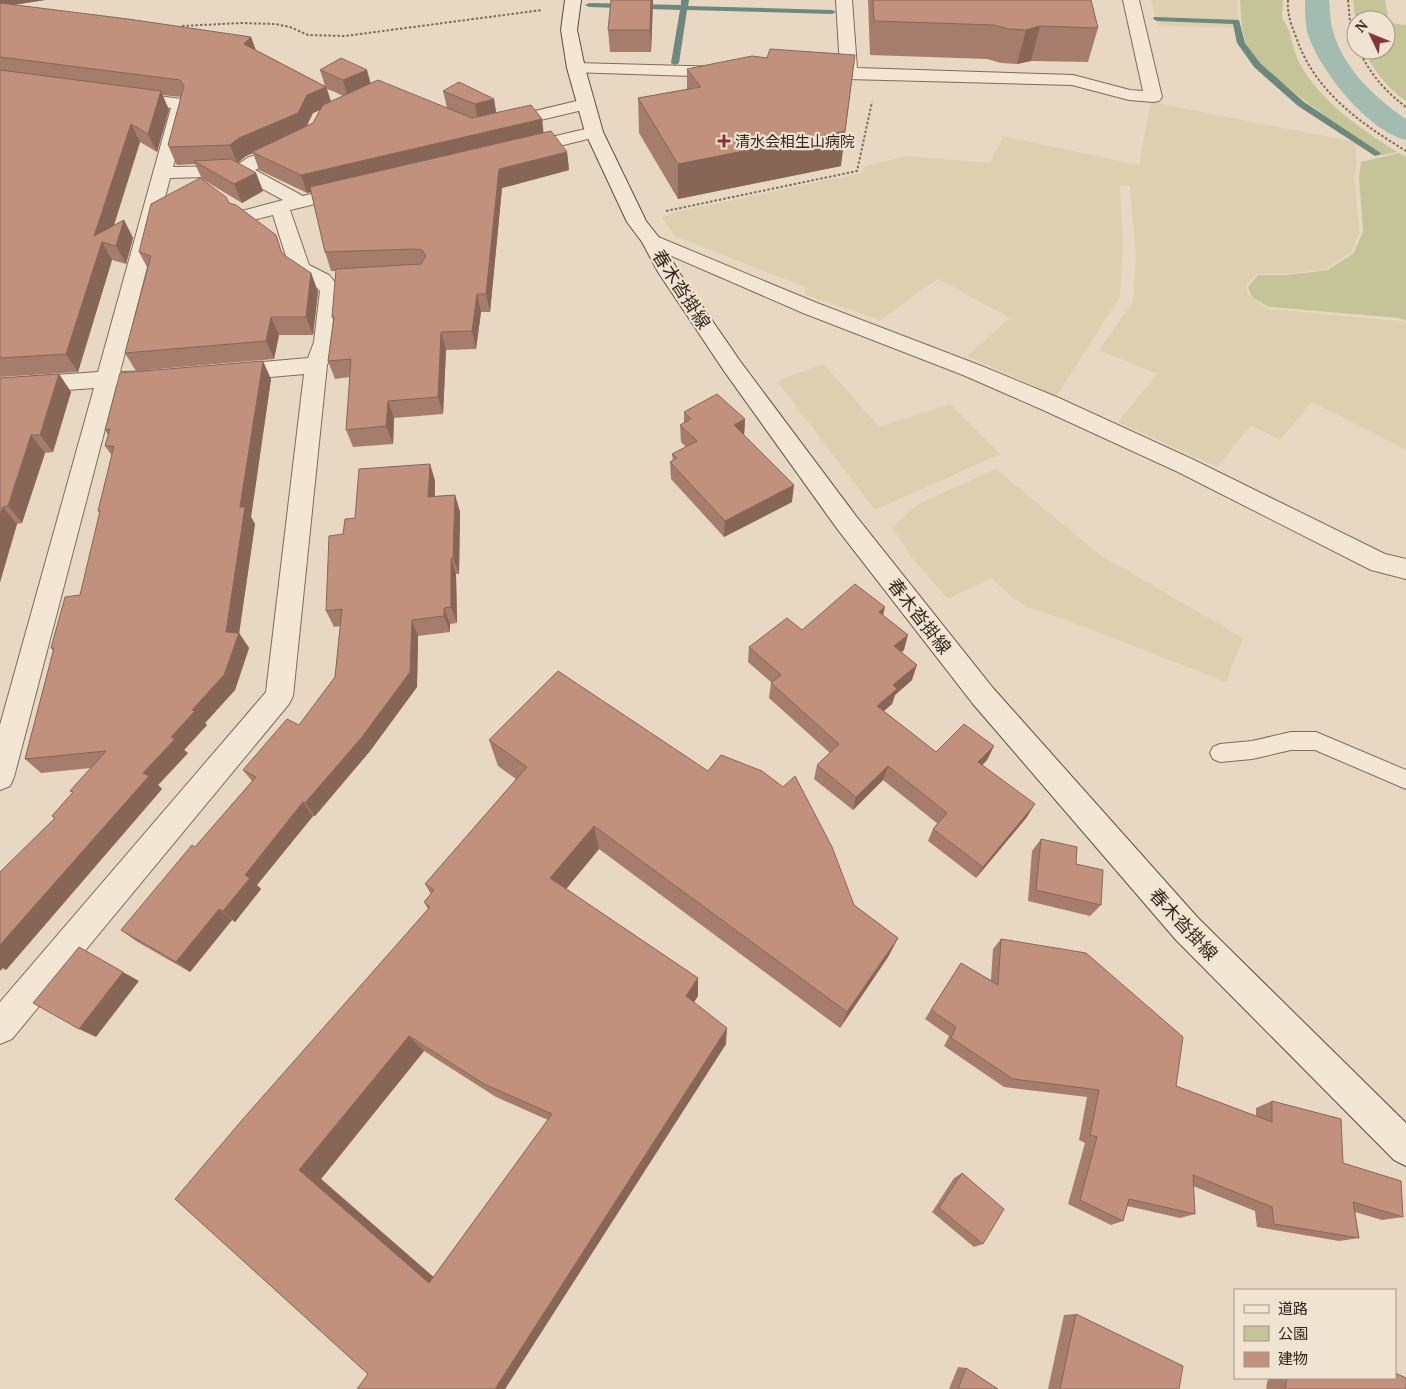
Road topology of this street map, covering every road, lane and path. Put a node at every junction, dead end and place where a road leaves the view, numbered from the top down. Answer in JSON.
{"nodes":[{"id":1,"x":844,"y":0,"type":"edge"},
{"id":2,"x":1131,"y":0,"type":"edge"},
{"id":3,"x":1288,"y":0,"type":"edge"},
{"id":4,"x":572,"y":3,"type":"edge"},
{"id":5,"x":182,"y":26,"type":"edge"},
{"id":6,"x":1362,"y":60,"type":"edge"},
{"id":7,"x":576,"y":68,"type":"junction"},
{"id":8,"x":744,"y":73,"type":"edge"},
{"id":9,"x":849,"y":73,"type":"junction"},
{"id":10,"x":878,"y":73,"type":"junction"},
{"id":11,"x":802,"y":74,"type":"edge"},
{"id":12,"x":105,"y":94,"type":"edge"},
{"id":13,"x":585,"y":104,"type":"junction"},
{"id":14,"x":1406,"y":107,"type":"edge"},
{"id":15,"x":485,"y":128,"type":"edge"},
{"id":16,"x":594,"y":132,"type":"junction"},
{"id":17,"x":304,"y":140,"type":"edge"},
{"id":18,"x":510,"y":152,"type":"edge"},
{"id":19,"x":1406,"y":152,"type":"edge"},
{"id":20,"x":242,"y":170,"type":"junction"},
{"id":21,"x":162,"y":174,"type":"junction"},
{"id":22,"x":367,"y":186,"type":"edge"},
{"id":23,"x":300,"y":202,"type":"junction"},
{"id":24,"x":280,"y":208,"type":"junction"},
{"id":25,"x":245,"y":216,"type":"edge"},
{"id":26,"x":644,"y":231,"type":"junction"},
{"id":27,"x":351,"y":279,"type":"edge"},
{"id":28,"x":322,"y":280,"type":"junction"},
{"id":29,"x":316,"y":365,"type":"junction"},
{"id":30,"x":209,"y":374,"type":"edge"},
{"id":31,"x":180,"y":376,"type":"edge"},
{"id":32,"x":108,"y":378,"type":"junction"},
{"id":33,"x":0,"y":387,"type":"edge"},
{"id":34,"x":1406,"y":568,"type":"edge"},
{"id":35,"x":1220,"y":753,"type":"dead end"},
{"id":36,"x":0,"y":777,"type":"edge"},
{"id":37,"x":1406,"y":780,"type":"edge"},
{"id":38,"x":0,"y":1027,"type":"edge"},
{"id":39,"x":1406,"y":1148,"type":"edge"}],
"edges":[{"from":1,"to":9,"type":"street"},
{"from":2,"to":10,"type":"street"},
{"from":3,"to":19,"type":"path"},
{"from":4,"to":5,"type":"path"},
{"from":4,"to":7,"type":"street","name":"春木沓掛線"},
{"from":6,"to":14,"type":"path"},
{"from":7,"to":8,"type":"street"},
{"from":7,"to":13,"type":"street","name":"春木沓掛線"},
{"from":9,"to":10,"type":"street"},
{"from":9,"to":11,"type":"street"},
{"from":10,"to":26,"type":"path"},
{"from":12,"to":21,"type":"street"},
{"from":13,"to":15,"type":"street"},
{"from":13,"to":16,"type":"street","name":"春木沓掛線"},
{"from":16,"to":18,"type":"street"},
{"from":16,"to":26,"type":"street","name":"春木沓掛線"},
{"from":17,"to":20,"type":"street"},
{"from":20,"to":21,"type":"street"},
{"from":20,"to":23,"type":"street"},
{"from":21,"to":32,"type":"street"},
{"from":22,"to":23,"type":"street"},
{"from":23,"to":24,"type":"street"},
{"from":24,"to":25,"type":"street"},
{"from":24,"to":28,"type":"street"},
{"from":26,"to":34,"type":"street"},
{"from":26,"to":39,"type":"street","name":"春木沓掛線"},
{"from":27,"to":28,"type":"street"},
{"from":28,"to":29,"type":"street"},
{"from":29,"to":30,"type":"street"},
{"from":29,"to":38,"type":"street"},
{"from":31,"to":32,"type":"street"},
{"from":32,"to":33,"type":"street"},
{"from":32,"to":36,"type":"street"},
{"from":35,"to":37,"type":"lane"}]}
